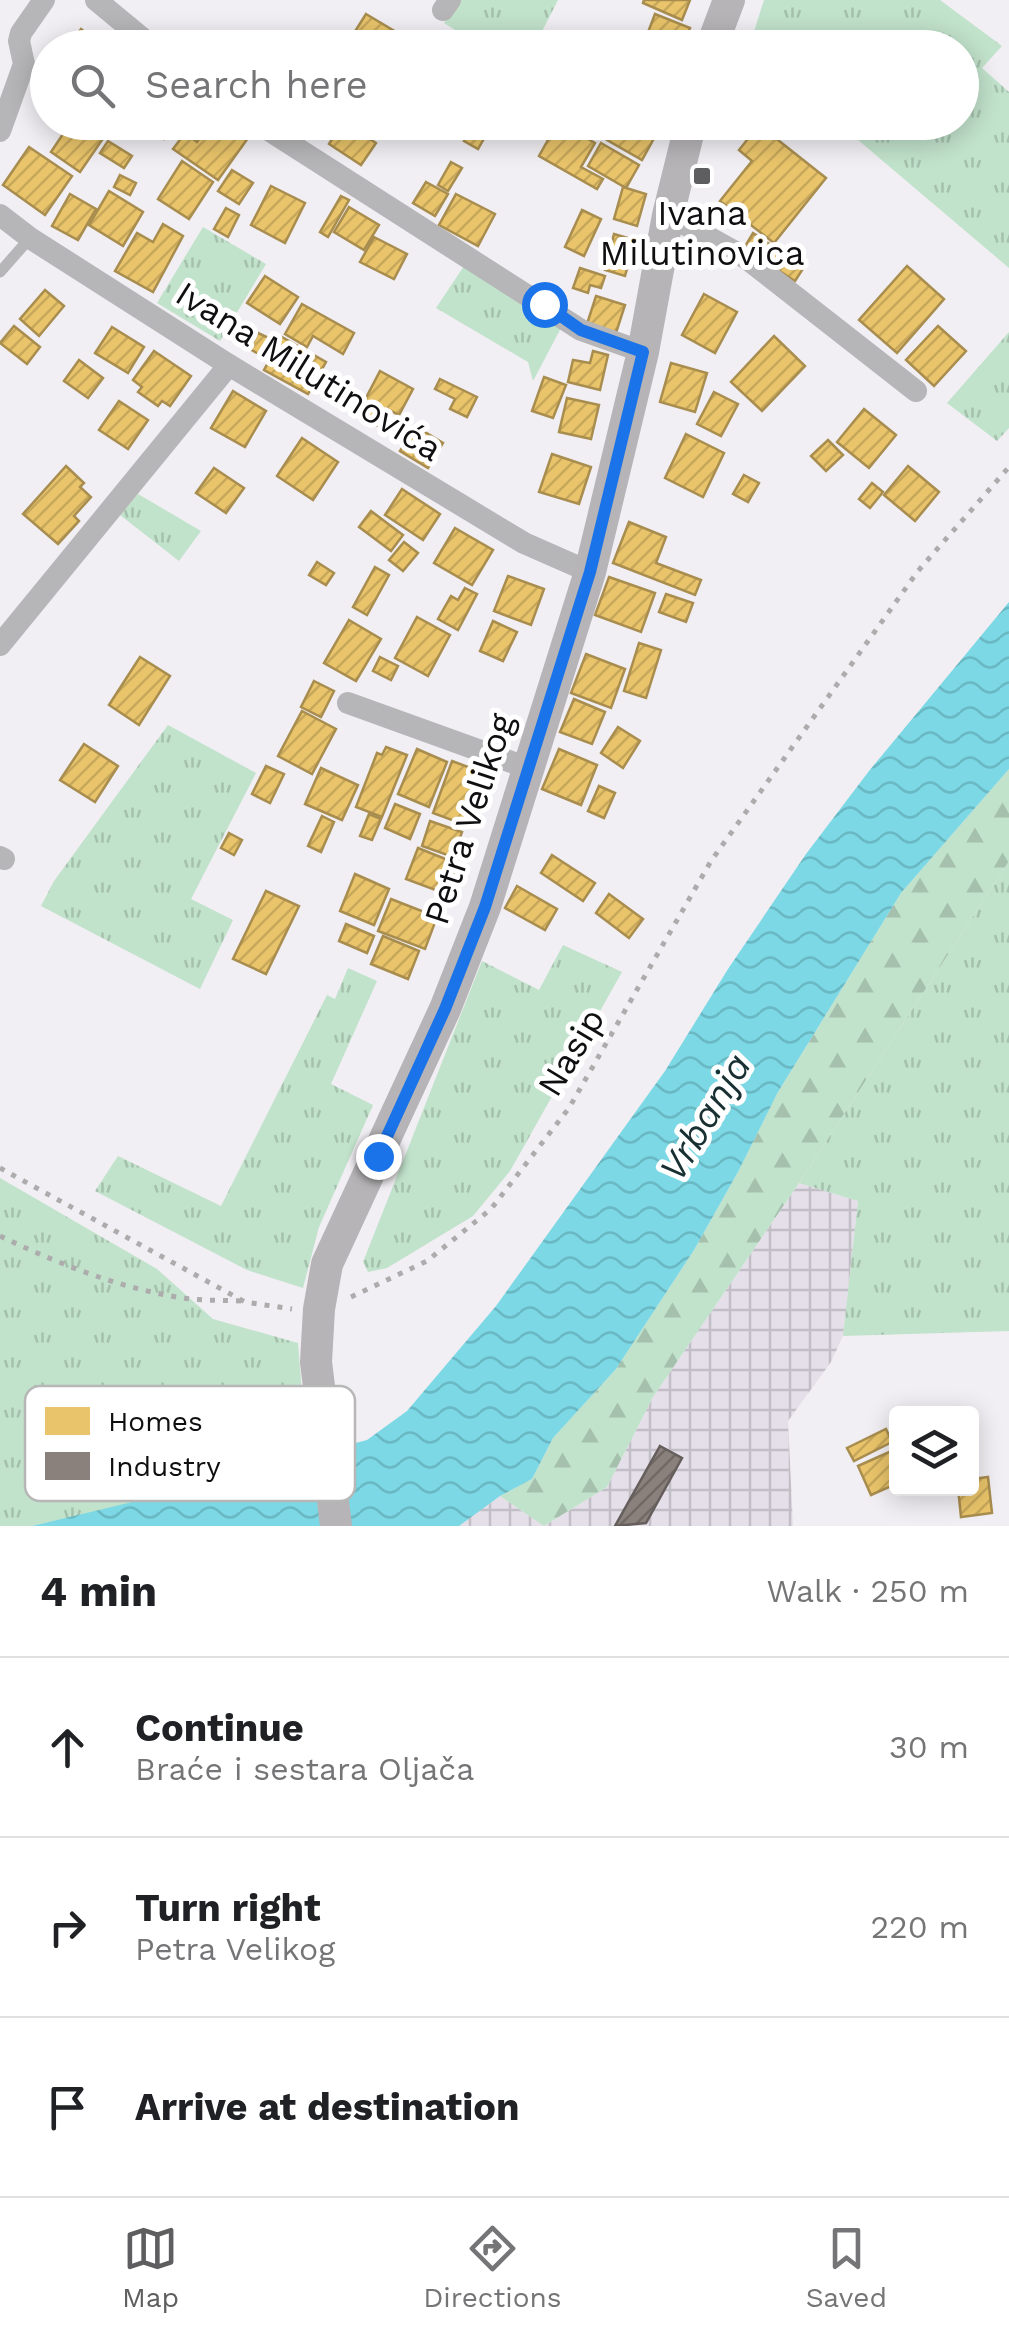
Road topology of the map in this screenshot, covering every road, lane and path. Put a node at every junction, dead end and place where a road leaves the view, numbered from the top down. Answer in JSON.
{"nodes":[{"id":1,"x":44,"y":0,"type":"edge"},
{"id":2,"x":96,"y":0,"type":"edge"},
{"id":3,"x":728,"y":0,"type":"edge"},
{"id":4,"x":132,"y":30,"type":"edge"},
{"id":5,"x":718,"y":30,"type":"edge"},
{"id":6,"x":0,"y":130,"type":"edge"},
{"id":7,"x":284,"y":140,"type":"edge"},
{"id":8,"x":687,"y":140,"type":"edge"},
{"id":9,"x":0,"y":215,"type":"edge"},
{"id":10,"x":668,"y":215,"type":"junction"},
{"id":11,"x":30,"y":238,"type":"junction"},
{"id":12,"x":0,"y":272,"type":"edge"},
{"id":13,"x":643,"y":352,"type":"junction"},
{"id":14,"x":229,"y":365,"type":"junction"},
{"id":15,"x":916,"y":391,"type":"dead end"},
{"id":16,"x":1009,"y":466,"type":"edge"},
{"id":17,"x":590,"y":572,"type":"junction"},
{"id":18,"x":0,"y":646,"type":"edge"},
{"id":19,"x":348,"y":703,"type":"dead end"},
{"id":20,"x":528,"y":768,"type":"junction"},
{"id":21,"x":0,"y":1168,"type":"edge"},
{"id":22,"x":0,"y":1236,"type":"edge"},
{"id":23,"x":245,"y":1302,"type":"junction"},
{"id":24,"x":317,"y":1324,"type":"junction"},
{"id":25,"x":323,"y":1386,"type":"edge"},
{"id":26,"x":334,"y":1501,"type":"edge"},
{"id":27,"x":336,"y":1526,"type":"edge"}],
"edges":[{"from":1,"to":6,"type":"street"},
{"from":2,"to":4,"type":"street"},
{"from":3,"to":5,"type":"street"},
{"from":7,"to":13,"type":"street"},
{"from":8,"to":10,"type":"street","name":"Petra Velikog"},
{"from":9,"to":11,"type":"street","name":"Ivana Milutinovića"},
{"from":10,"to":13,"type":"street","name":"Petra Velikog"},
{"from":10,"to":15,"type":"street"},
{"from":11,"to":12,"type":"lane"},
{"from":11,"to":14,"type":"street","name":"Ivana Milutinovića"},
{"from":13,"to":17,"type":"street","name":"Petra Velikog"},
{"from":14,"to":17,"type":"street","name":"Ivana Milutinovića"},
{"from":14,"to":18,"type":"street"},
{"from":16,"to":24,"type":"path","name":"Nasip"},
{"from":17,"to":20,"type":"street","name":"Petra Velikog"},
{"from":19,"to":20,"type":"street"},
{"from":20,"to":24,"type":"street","name":"Petra Velikog"},
{"from":21,"to":23,"type":"path","name":"Nasip"},
{"from":22,"to":23,"type":"path"},
{"from":23,"to":24,"type":"path","name":"Nasip"},
{"from":24,"to":25,"type":"street","name":"Petra Velikog"},
{"from":26,"to":27,"type":"street","name":"Petra Velikog"}]}
